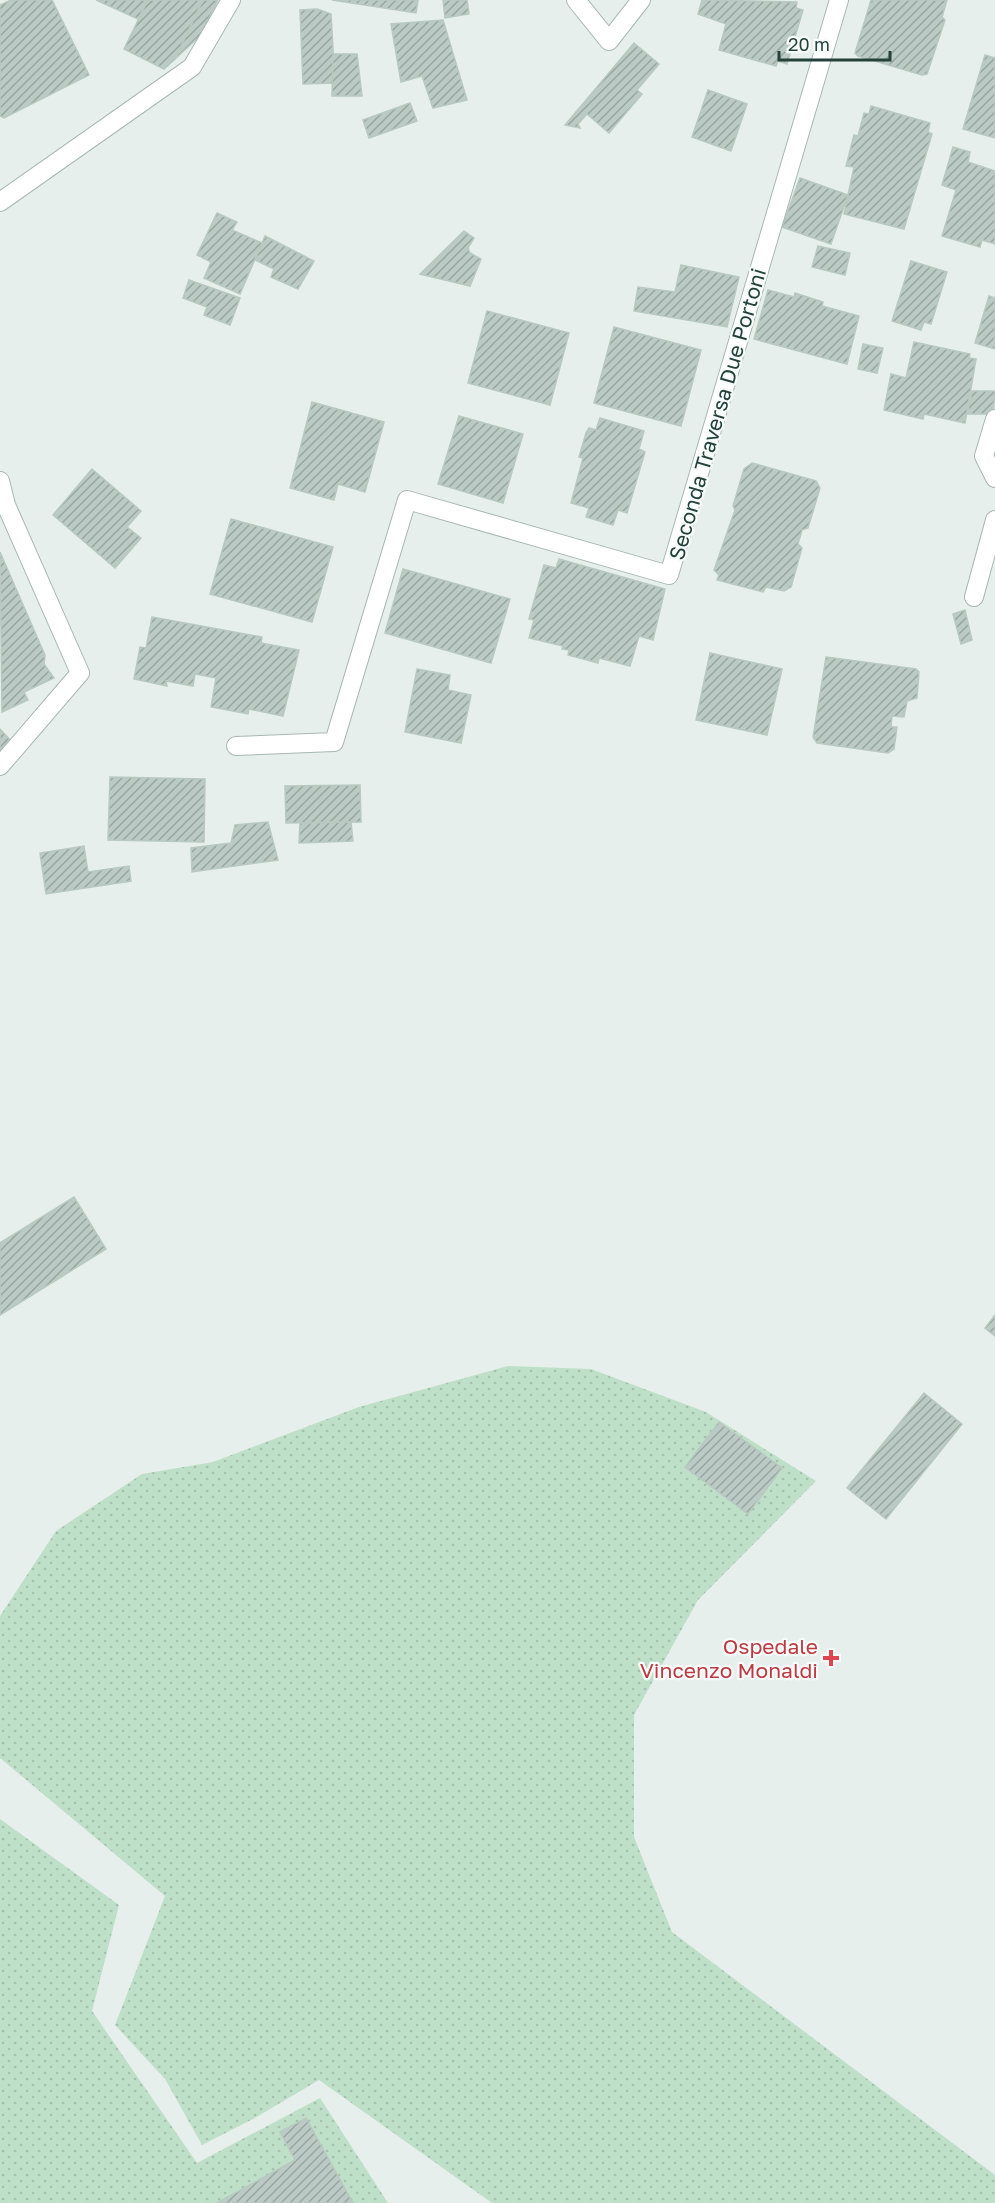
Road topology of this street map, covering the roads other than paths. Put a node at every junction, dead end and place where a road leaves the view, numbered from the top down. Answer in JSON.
{"nodes":[{"id":1,"x":231,"y":0,"type":"edge"},
{"id":2,"x":576,"y":0,"type":"edge"},
{"id":3,"x":641,"y":0,"type":"edge"},
{"id":4,"x":839,"y":0,"type":"edge"},
{"id":5,"x":0,"y":202,"type":"edge"},
{"id":6,"x":995,"y":419,"type":"edge"},
{"id":7,"x":995,"y":478,"type":"edge"},
{"id":8,"x":0,"y":481,"type":"edge"},
{"id":9,"x":995,"y":520,"type":"edge"},
{"id":10,"x":974,"y":597,"type":"dead end"},
{"id":11,"x":236,"y":746,"type":"dead end"},
{"id":12,"x":0,"y":766,"type":"edge"}],
"edges":[{"from":1,"to":5,"type":"street"},
{"from":2,"to":3,"type":"street"},
{"from":4,"to":11,"type":"street","name":"Seconda Traversa Due Portoni"},
{"from":6,"to":7,"type":"street"},
{"from":8,"to":12,"type":"street"},
{"from":9,"to":10,"type":"street"}]}
